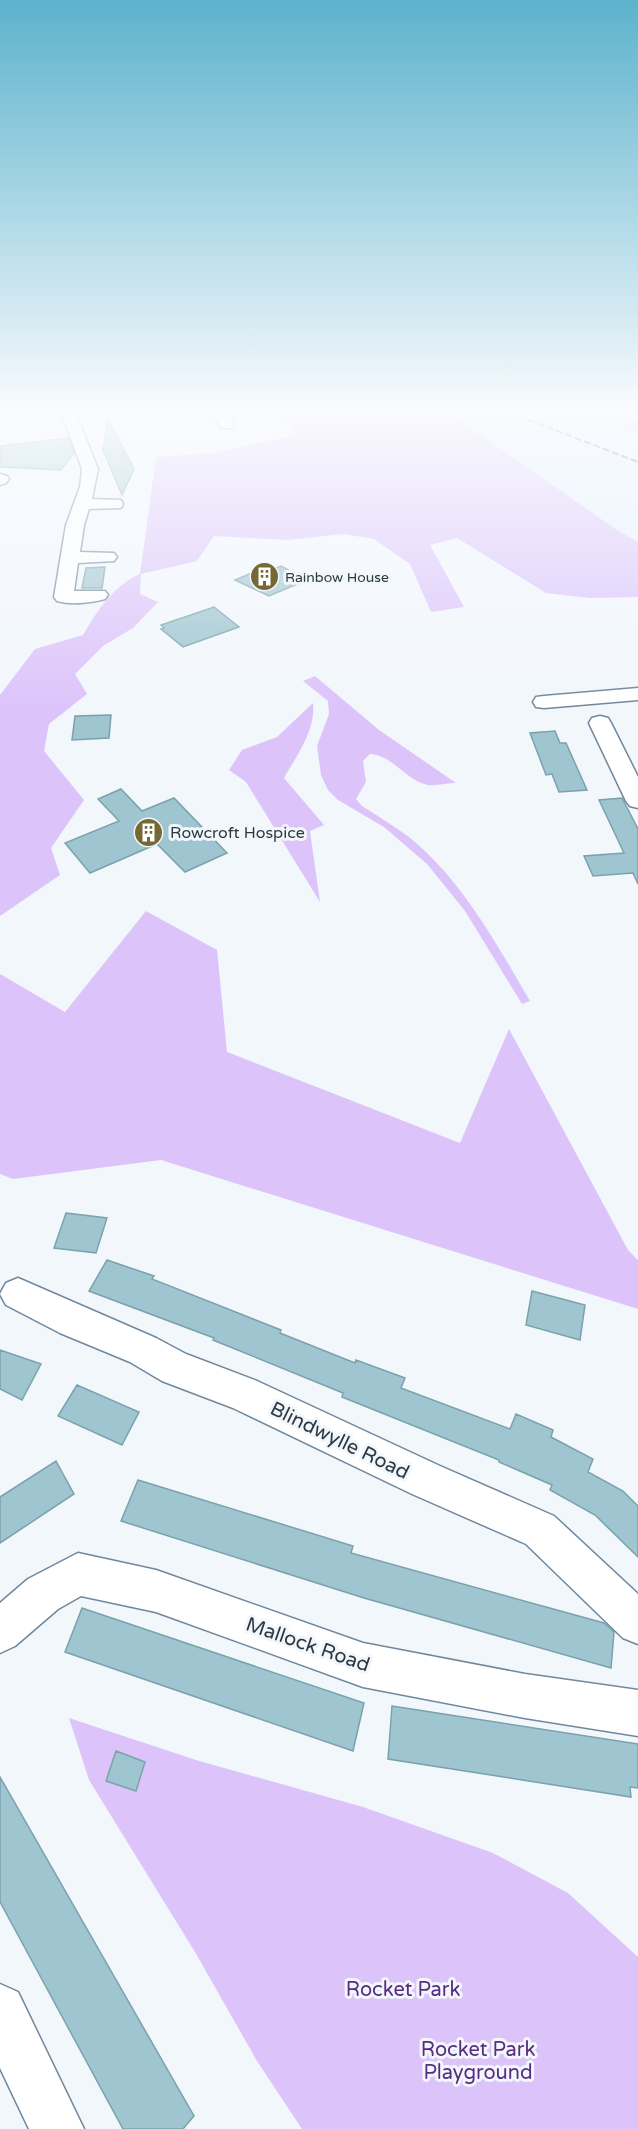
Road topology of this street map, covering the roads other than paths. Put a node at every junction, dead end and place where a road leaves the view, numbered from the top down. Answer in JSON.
{"nodes":[{"id":1,"x":81,"y":508,"type":"edge"},
{"id":2,"x":108,"y":557,"type":"dead end"},
{"id":3,"x":71,"y":558,"type":"junction"},
{"id":4,"x":98,"y":595,"type":"dead end"},
{"id":5,"x":638,"y":694,"type":"edge"},
{"id":6,"x":544,"y":702,"type":"dead end"},
{"id":7,"x":600,"y":723,"type":"dead end"},
{"id":8,"x":632,"y":776,"type":"edge"},
{"id":9,"x":638,"y":801,"type":"edge"},
{"id":10,"x":18,"y":1294,"type":"dead end"},
{"id":11,"x":638,"y":1623,"type":"edge"},
{"id":12,"x":0,"y":1631,"type":"edge"},
{"id":13,"x":638,"y":1713,"type":"edge"},
{"id":14,"x":0,"y":2010,"type":"edge"},
{"id":15,"x":57,"y":2129,"type":"edge"}],
"edges":[{"from":1,"to":3,"type":"street"},
{"from":2,"to":3,"type":"street"},
{"from":3,"to":4,"type":"street"},
{"from":5,"to":6,"type":"street"},
{"from":7,"to":8,"type":"street"},
{"from":8,"to":9,"type":"street"},
{"from":10,"to":11,"type":"street","name":"Blindwylle Road"},
{"from":12,"to":13,"type":"street","name":"Mallock Road"},
{"from":14,"to":15,"type":"street"}]}
